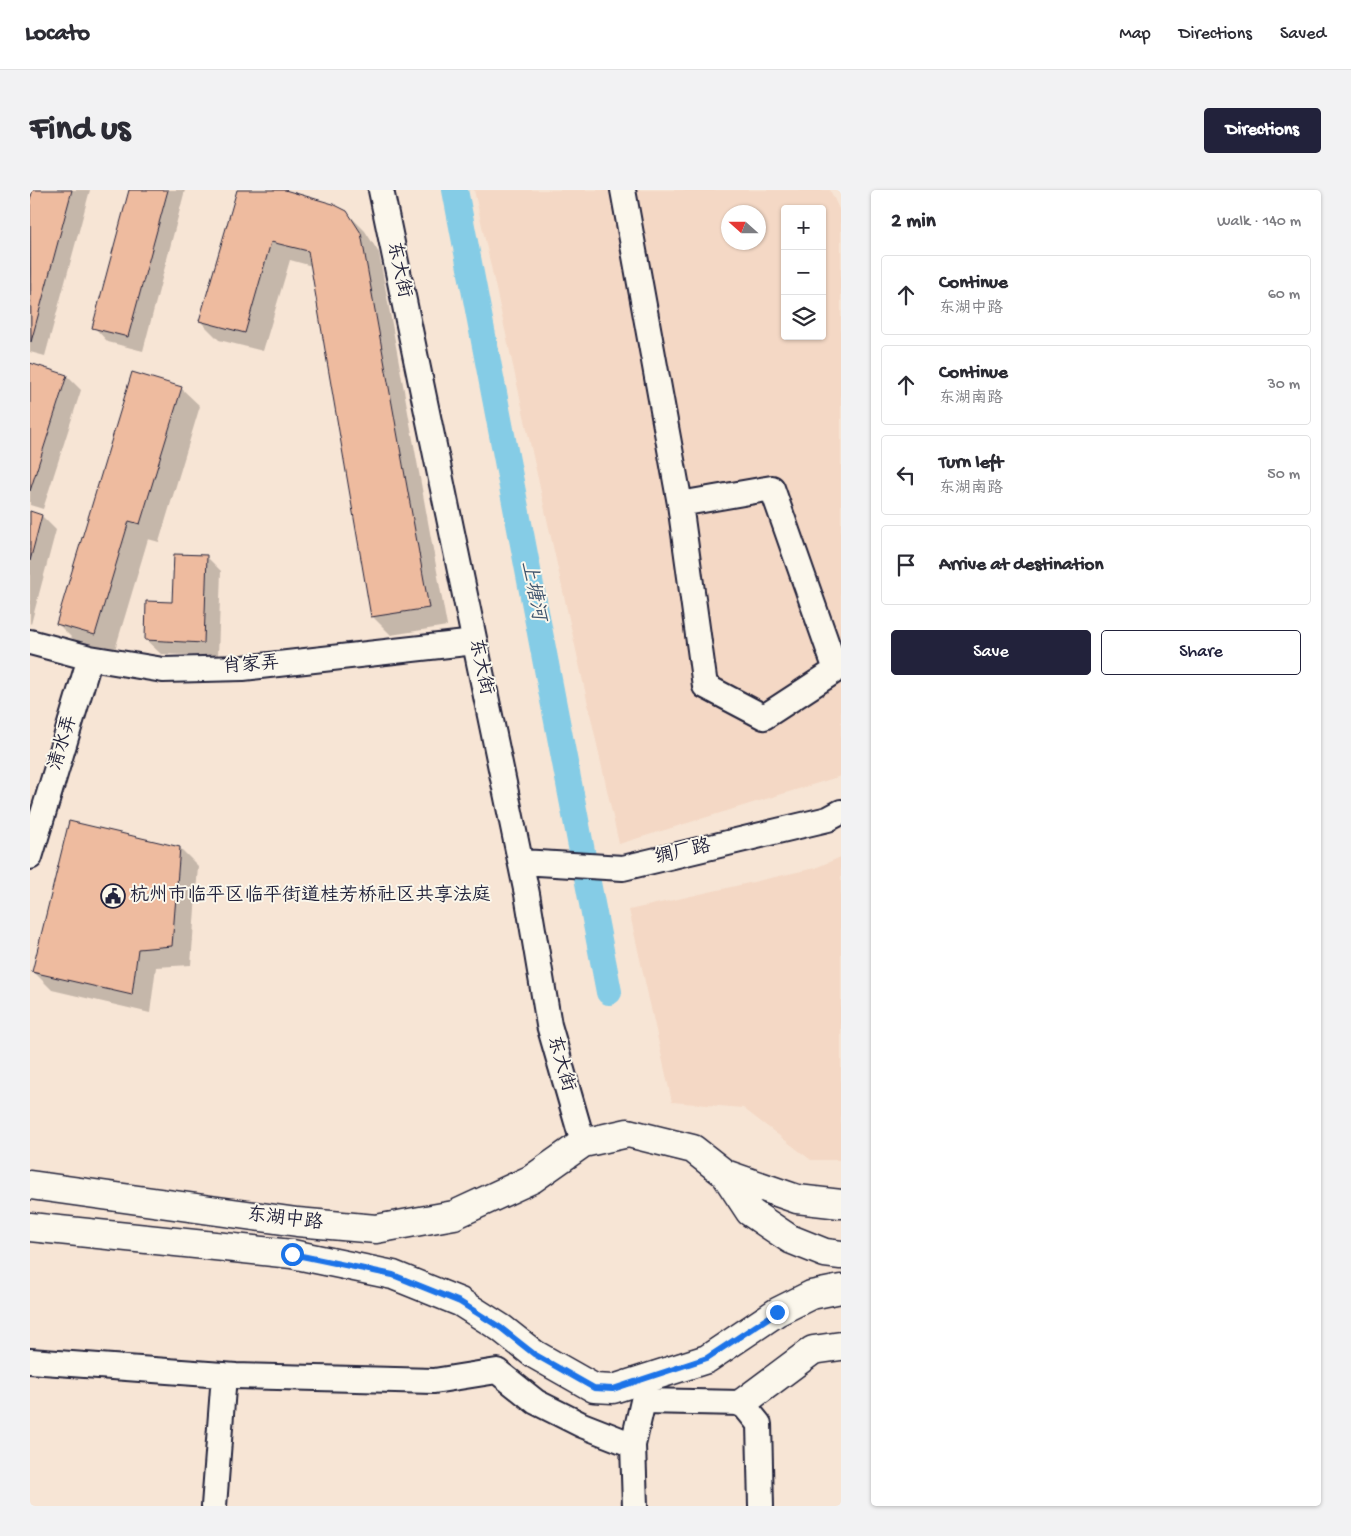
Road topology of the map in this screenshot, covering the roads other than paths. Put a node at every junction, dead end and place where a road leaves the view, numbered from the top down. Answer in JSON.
{"nodes":[{"id":1,"x":381,"y":190,"type":"edge"},
{"id":2,"x":623,"y":190,"type":"edge"},
{"id":3,"x":680,"y":504,"type":"junction"},
{"id":4,"x":30,"y":642,"type":"edge"},
{"id":5,"x":475,"y":642,"type":"junction"},
{"id":6,"x":90,"y":658,"type":"junction"},
{"id":7,"x":841,"y":812,"type":"edge"},
{"id":8,"x":30,"y":857,"type":"edge"},
{"id":9,"x":520,"y":862,"type":"junction"},
{"id":10,"x":583,"y":1143,"type":"junction"},
{"id":11,"x":725,"y":1174,"type":"junction"},
{"id":12,"x":30,"y":1185,"type":"edge"},
{"id":13,"x":841,"y":1204,"type":"edge"},
{"id":14,"x":30,"y":1227,"type":"edge"},
{"id":15,"x":841,"y":1254,"type":"edge"},
{"id":16,"x":841,"y":1289,"type":"edge"},
{"id":17,"x":841,"y":1346,"type":"edge"},
{"id":18,"x":30,"y":1361,"type":"edge"},
{"id":19,"x":224,"y":1375,"type":"junction"},
{"id":20,"x":640,"y":1391,"type":"junction"},
{"id":21,"x":742,"y":1403,"type":"junction"},
{"id":22,"x":634,"y":1445,"type":"junction"},
{"id":23,"x":214,"y":1506,"type":"edge"},
{"id":24,"x":635,"y":1506,"type":"edge"},
{"id":25,"x":761,"y":1506,"type":"edge"}],
"edges":[{"from":1,"to":5,"type":"street","name":"东大街"},
{"from":2,"to":3,"type":"street"},
{"from":3,"to":3,"type":"street"},
{"from":4,"to":6,"type":"street","name":"肖家弄"},
{"from":5,"to":6,"type":"street","name":"肖家弄"},
{"from":5,"to":9,"type":"street","name":"东大街"},
{"from":6,"to":8,"type":"street","name":"清水弄"},
{"from":7,"to":9,"type":"street","name":"绸厂路"},
{"from":9,"to":10,"type":"street","name":"东大街"},
{"from":10,"to":11,"type":"main road"},
{"from":10,"to":12,"type":"main road","name":"东湖中路"},
{"from":11,"to":13,"type":"main road"},
{"from":11,"to":15,"type":"main road"},
{"from":14,"to":20,"type":"main road","name":"东湖中路"},
{"from":16,"to":20,"type":"main road","name":"东湖中路"},
{"from":17,"to":21,"type":"main road"},
{"from":18,"to":19,"type":"street"},
{"from":19,"to":22,"type":"street"},
{"from":19,"to":23,"type":"street"},
{"from":20,"to":21,"type":"street"},
{"from":20,"to":22,"type":"street"},
{"from":21,"to":25,"type":"street"},
{"from":22,"to":24,"type":"street"}]}
